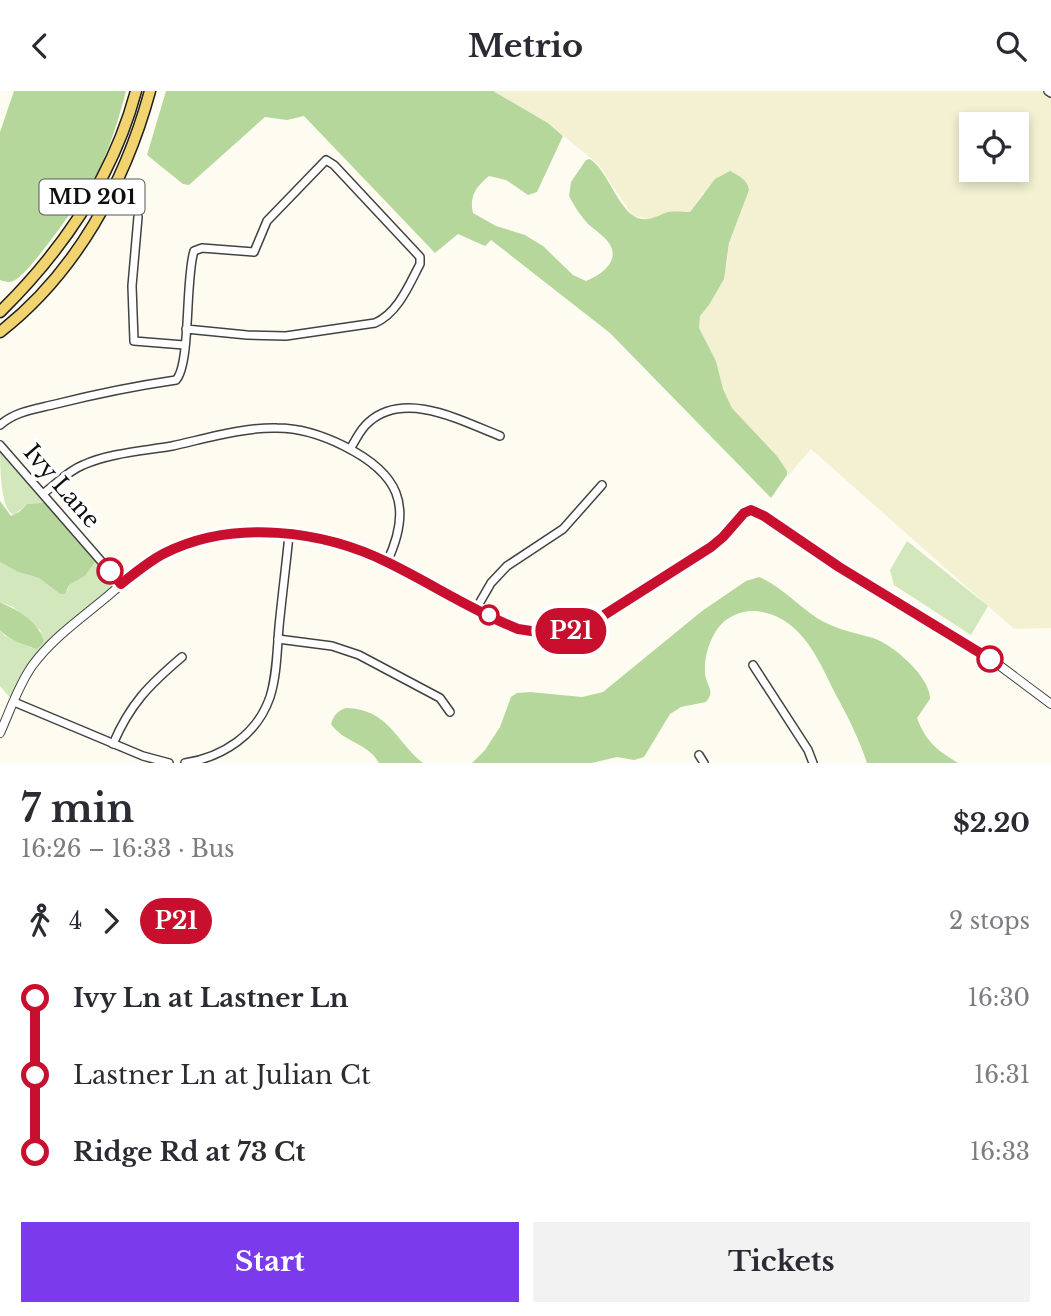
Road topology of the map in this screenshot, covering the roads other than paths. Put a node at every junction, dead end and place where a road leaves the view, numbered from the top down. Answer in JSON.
{"nodes":[{"id":1,"x":136,"y":91,"type":"edge"},
{"id":2,"x":150,"y":91,"type":"edge"},
{"id":3,"x":138,"y":217,"type":"dead end"},
{"id":4,"x":23,"y":288,"type":"junction"},
{"id":5,"x":0,"y":300,"type":"edge"},
{"id":6,"x":0,"y":312,"type":"edge"},
{"id":7,"x":186,"y":329,"type":"junction"},
{"id":8,"x":0,"y":333,"type":"edge"},
{"id":9,"x":184,"y":345,"type":"junction"},
{"id":10,"x":0,"y":425,"type":"edge"},
{"id":11,"x":500,"y":436,"type":"dead end"},
{"id":12,"x":0,"y":445,"type":"edge"},
{"id":13,"x":350,"y":449,"type":"junction"},
{"id":14,"x":602,"y":485,"type":"dead end"},
{"id":15,"x":44,"y":493,"type":"junction"},
{"id":16,"x":289,"y":535,"type":"junction"},
{"id":17,"x":387,"y":562,"type":"junction"},
{"id":18,"x":121,"y":584,"type":"junction"},
{"id":19,"x":477,"y":609,"type":"junction"},
{"id":20,"x":278,"y":639,"type":"junction"},
{"id":21,"x":182,"y":657,"type":"dead end"},
{"id":22,"x":753,"y":665,"type":"dead end"},
{"id":23,"x":14,"y":702,"type":"junction"},
{"id":24,"x":1051,"y":705,"type":"edge"},
{"id":25,"x":450,"y":712,"type":"dead end"},
{"id":26,"x":0,"y":733,"type":"edge"},
{"id":27,"x":113,"y":744,"type":"junction"},
{"id":28,"x":699,"y":755,"type":"dead end"},
{"id":29,"x":215,"y":760,"type":"edge"},
{"id":30,"x":169,"y":763,"type":"edge"},
{"id":31,"x":185,"y":763,"type":"edge"},
{"id":32,"x":704,"y":763,"type":"edge"},
{"id":33,"x":813,"y":763,"type":"edge"}],
"edges":[{"from":1,"to":4,"type":"main road","number":"MD 201"},
{"from":2,"to":8,"type":"main road","number":"MD 201"},
{"from":3,"to":9,"type":"street"},
{"from":4,"to":5,"type":"main road"},
{"from":4,"to":6,"type":"main road","number":"MD 201"},
{"from":7,"to":7,"type":"street"},
{"from":7,"to":9,"type":"street"},
{"from":9,"to":10,"type":"street"},
{"from":11,"to":13,"type":"street"},
{"from":12,"to":15,"type":"street","name":"Ivy Lane"},
{"from":13,"to":15,"type":"street"},
{"from":13,"to":17,"type":"street"},
{"from":14,"to":19,"type":"street"},
{"from":15,"to":18,"type":"street","name":"Ivy Lane"},
{"from":16,"to":17,"type":"street"},
{"from":16,"to":18,"type":"street"},
{"from":16,"to":20,"type":"street"},
{"from":17,"to":19,"type":"street"},
{"from":18,"to":23,"type":"street"},
{"from":19,"to":24,"type":"street"},
{"from":20,"to":25,"type":"street"},
{"from":20,"to":29,"type":"street"},
{"from":21,"to":27,"type":"street"},
{"from":22,"to":33,"type":"street"},
{"from":23,"to":26,"type":"street"},
{"from":23,"to":27,"type":"street"},
{"from":27,"to":30,"type":"street"},
{"from":28,"to":32,"type":"street"},
{"from":29,"to":31,"type":"street"}]}
